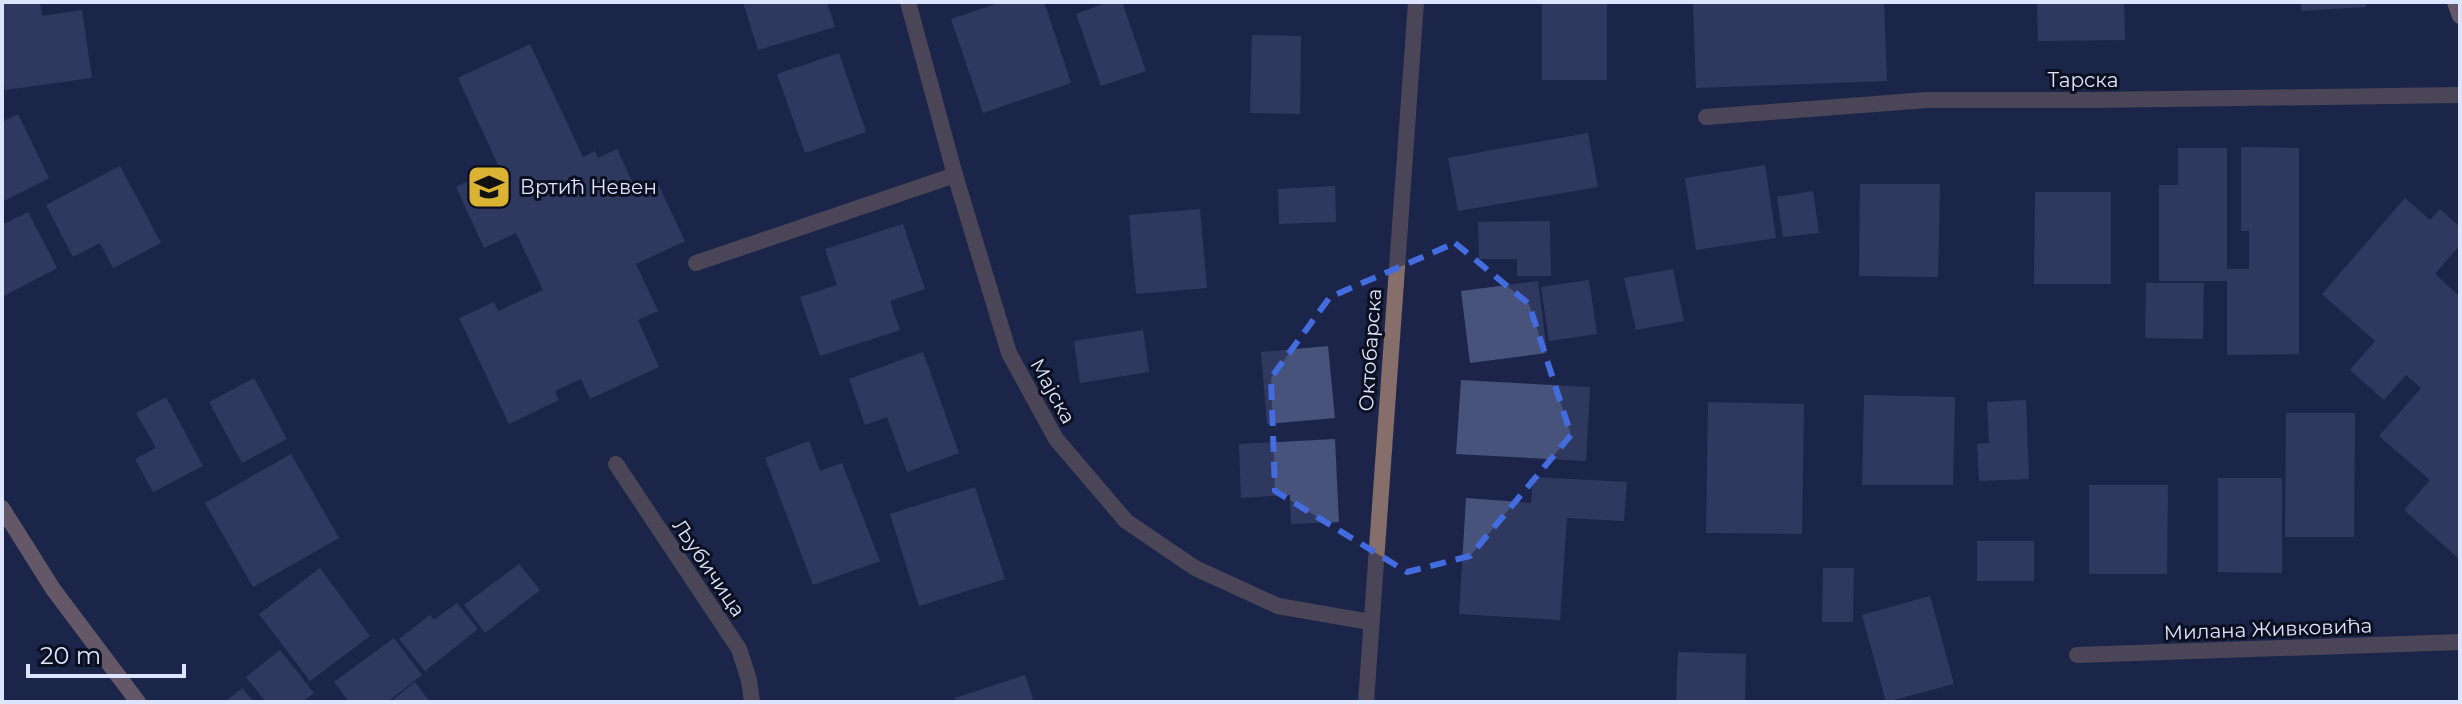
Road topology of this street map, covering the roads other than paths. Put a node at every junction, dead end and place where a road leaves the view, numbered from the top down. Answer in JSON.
{"nodes":[{"id":1,"x":908,"y":2,"type":"edge"},
{"id":2,"x":1416,"y":2,"type":"edge"},
{"id":3,"x":2455,"y":2,"type":"edge"},
{"id":4,"x":2460,"y":16,"type":"edge"},
{"id":5,"x":2460,"y":95,"type":"edge"},
{"id":6,"x":1706,"y":117,"type":"dead end"},
{"id":7,"x":955,"y":175,"type":"junction"},
{"id":8,"x":696,"y":263,"type":"dead end"},
{"id":9,"x":616,"y":464,"type":"dead end"},
{"id":10,"x":2,"y":508,"type":"edge"},
{"id":11,"x":1370,"y":622,"type":"junction"},
{"id":12,"x":2460,"y":642,"type":"edge"},
{"id":13,"x":2077,"y":655,"type":"dead end"},
{"id":14,"x":138,"y":702,"type":"edge"},
{"id":15,"x":752,"y":702,"type":"edge"},
{"id":16,"x":1366,"y":702,"type":"edge"}],
"edges":[{"from":1,"to":7,"type":"street","name":"Мајска"},
{"from":2,"to":11,"type":"street","name":"Октобарска"},
{"from":3,"to":4,"type":"street"},
{"from":5,"to":6,"type":"street","name":"Тарска"},
{"from":7,"to":8,"type":"street"},
{"from":7,"to":11,"type":"street","name":"Мајска"},
{"from":9,"to":15,"type":"street","name":"Љубичица"},
{"from":10,"to":14,"type":"street"},
{"from":11,"to":16,"type":"street","name":"Октобарска"},
{"from":12,"to":13,"type":"street","name":"Милана Живковића"}]}
